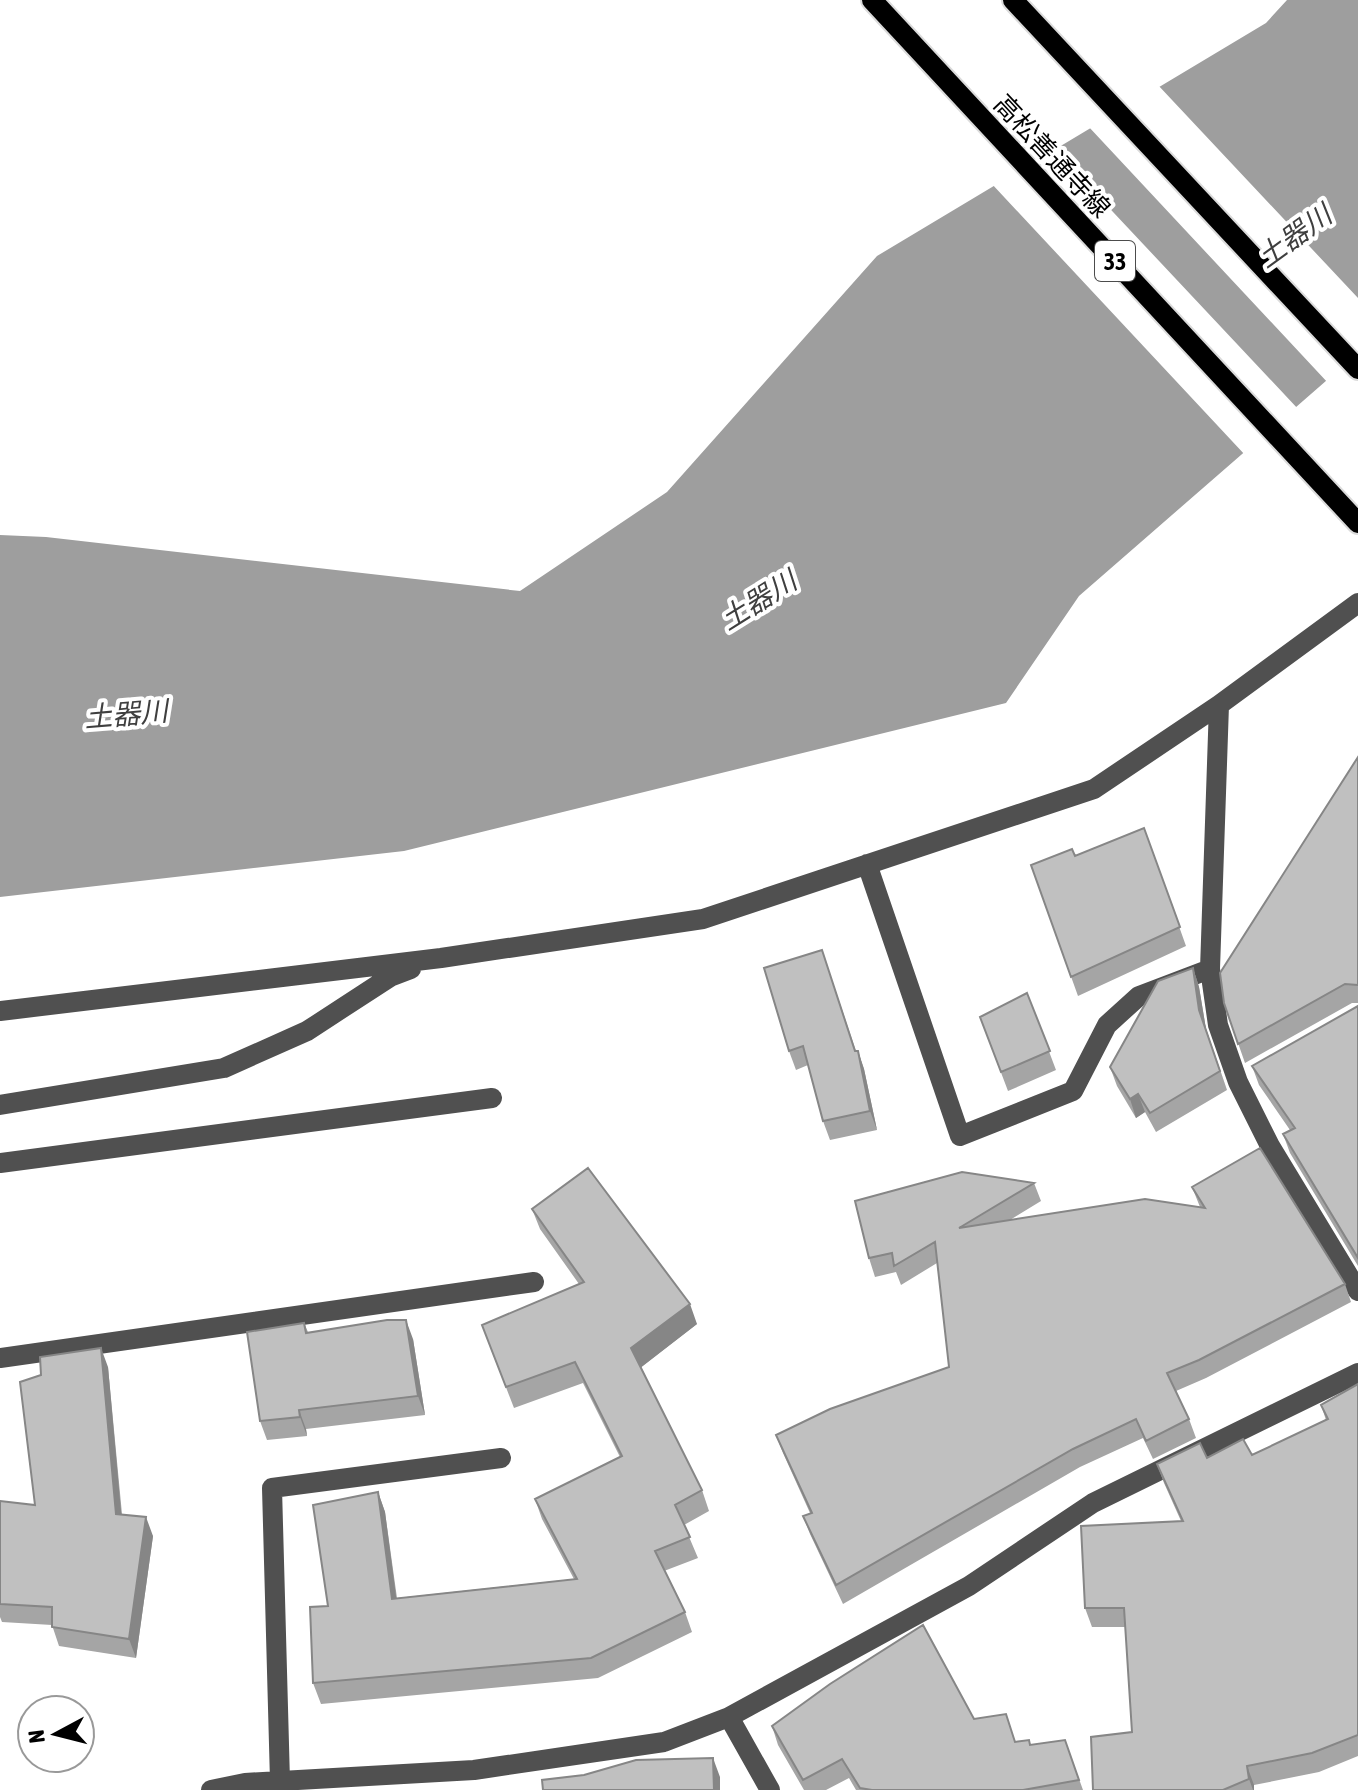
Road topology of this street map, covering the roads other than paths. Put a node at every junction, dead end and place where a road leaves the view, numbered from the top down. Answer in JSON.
{"nodes":[{"id":1,"x":872,"y":0,"type":"edge"},
{"id":2,"x":1013,"y":0,"type":"edge"},
{"id":3,"x":1358,"y":369,"type":"edge"},
{"id":4,"x":1358,"y":523,"type":"edge"},
{"id":5,"x":1358,"y":603,"type":"edge"},
{"id":6,"x":1219,"y":705,"type":"junction"},
{"id":7,"x":867,"y":864,"type":"junction"},
{"id":8,"x":441,"y":958,"type":"junction"},
{"id":9,"x":1210,"y":969,"type":"junction"},
{"id":10,"x":0,"y":1011,"type":"edge"},
{"id":11,"x":492,"y":1098,"type":"dead end"},
{"id":12,"x":0,"y":1105,"type":"edge"},
{"id":13,"x":0,"y":1163,"type":"edge"},
{"id":14,"x":534,"y":1282,"type":"dead end"},
{"id":15,"x":1358,"y":1291,"type":"edge"},
{"id":16,"x":0,"y":1358,"type":"edge"},
{"id":17,"x":1358,"y":1373,"type":"edge"},
{"id":18,"x":501,"y":1458,"type":"dead end"},
{"id":19,"x":729,"y":1717,"type":"junction"},
{"id":20,"x":282,"y":1786,"type":"edge"},
{"id":21,"x":211,"y":1790,"type":"edge"},
{"id":22,"x":770,"y":1790,"type":"edge"}],
"edges":[{"from":1,"to":4,"type":"main road","name":"高松善通寺線","number":"33"},
{"from":2,"to":3,"type":"main road"},
{"from":5,"to":6,"type":"street"},
{"from":6,"to":7,"type":"street"},
{"from":6,"to":9,"type":"street"},
{"from":7,"to":8,"type":"street"},
{"from":7,"to":9,"type":"street"},
{"from":8,"to":10,"type":"street"},
{"from":8,"to":12,"type":"street"},
{"from":9,"to":15,"type":"street"},
{"from":11,"to":13,"type":"street"},
{"from":14,"to":16,"type":"street"},
{"from":17,"to":19,"type":"street"},
{"from":18,"to":20,"type":"street"},
{"from":19,"to":20,"type":"street"},
{"from":19,"to":22,"type":"street"},
{"from":20,"to":21,"type":"street"}]}
